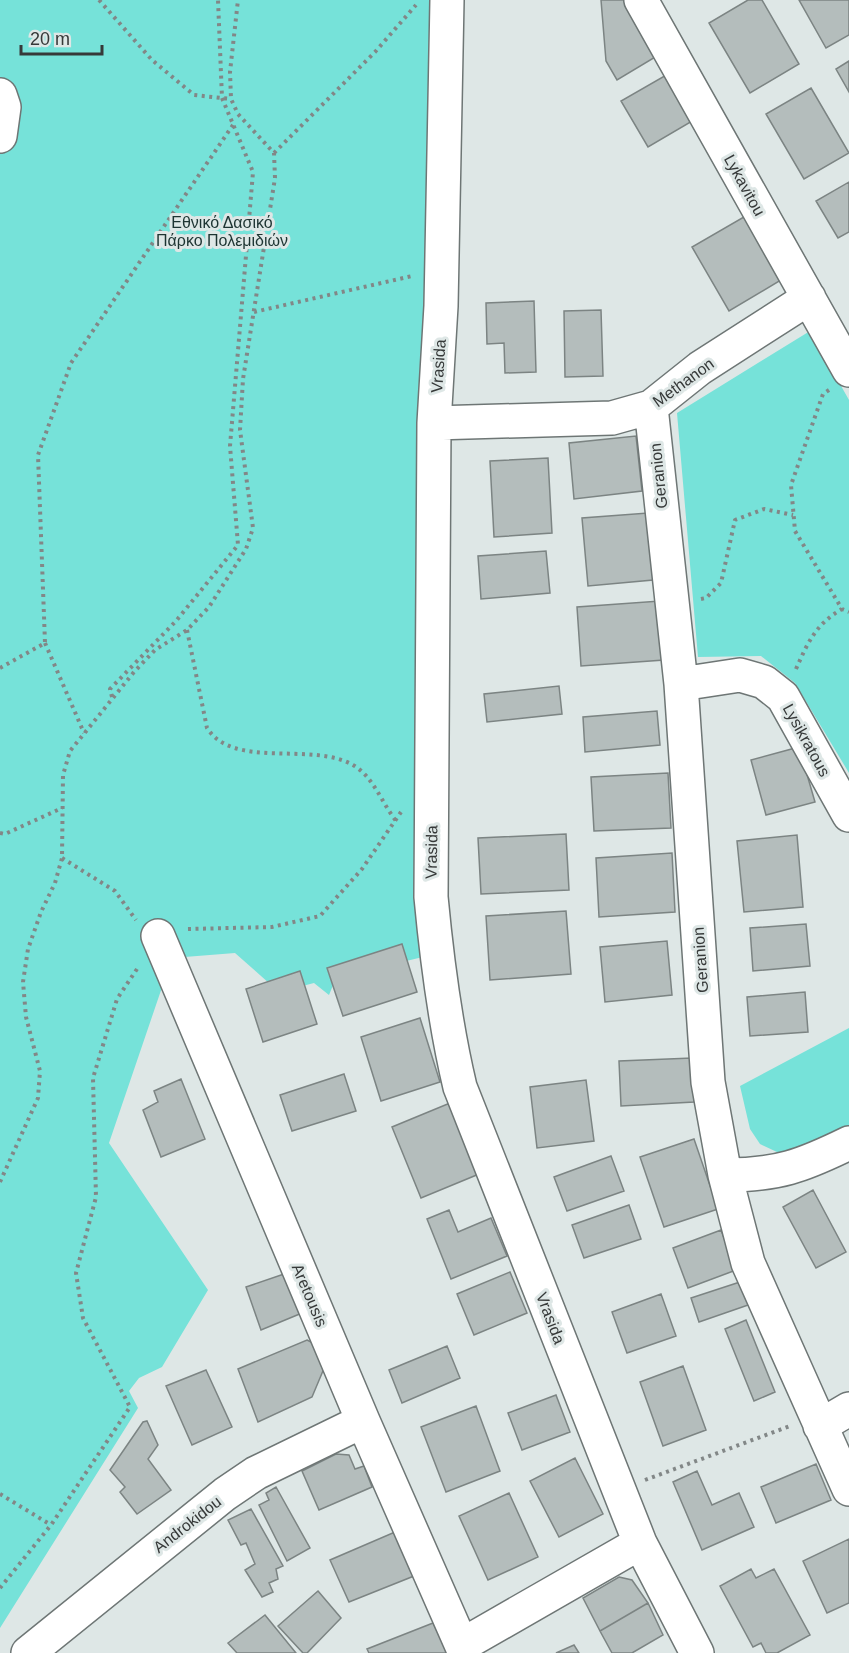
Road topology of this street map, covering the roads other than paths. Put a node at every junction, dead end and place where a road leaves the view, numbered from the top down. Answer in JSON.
{"nodes":[{"id":1,"x":447,"y":0,"type":"edge"},
{"id":2,"x":641,"y":0,"type":"edge"},
{"id":3,"x":0,"y":95,"type":"edge"},
{"id":4,"x":0,"y":136,"type":"edge"},
{"id":5,"x":809,"y":298,"type":"junction"},
{"id":6,"x":841,"y":379,"type":"edge"},
{"id":7,"x":651,"y":407,"type":"junction"},
{"id":8,"x":434,"y":423,"type":"junction"},
{"id":9,"x":681,"y":684,"type":"junction"},
{"id":10,"x":849,"y":815,"type":"edge"},
{"id":11,"x":159,"y":936,"type":"road end"},
{"id":12,"x":849,"y":1143,"type":"edge"},
{"id":13,"x":725,"y":1175,"type":"junction"},
{"id":14,"x":849,"y":1409,"type":"edge"},
{"id":15,"x":363,"y":1421,"type":"junction"},
{"id":16,"x":818,"y":1421,"type":"junction"},
{"id":17,"x":849,"y":1489,"type":"edge"},
{"id":18,"x":640,"y":1543,"type":"junction"},
{"id":19,"x":463,"y":1649,"type":"edge"},
{"id":20,"x":28,"y":1653,"type":"edge"},
{"id":21,"x":697,"y":1653,"type":"edge"}],
"edges":[{"from":1,"to":8,"type":"street","name":"Vrasida"},
{"from":2,"to":5,"type":"street","name":"Lykavitou"},
{"from":3,"to":4,"type":"street"},
{"from":5,"to":6,"type":"street","name":"Lykavitou"},
{"from":5,"to":7,"type":"street","name":"Methanon"},
{"from":7,"to":8,"type":"street","name":"Methanon"},
{"from":7,"to":9,"type":"street","name":"Geranion"},
{"from":8,"to":18,"type":"street","name":"Vrasida"},
{"from":9,"to":10,"type":"street","name":"Lysikratous"},
{"from":9,"to":13,"type":"street","name":"Geranion"},
{"from":11,"to":15,"type":"street","name":"Aretousis"},
{"from":12,"to":13,"type":"street"},
{"from":13,"to":16,"type":"street","name":"Geranion"},
{"from":14,"to":16,"type":"street"},
{"from":15,"to":19,"type":"street","name":"Aretousis"},
{"from":15,"to":20,"type":"street","name":"Androkidou"},
{"from":16,"to":17,"type":"street","name":"Geranion"},
{"from":18,"to":19,"type":"street"},
{"from":18,"to":21,"type":"street","name":"Vrasida"}]}
